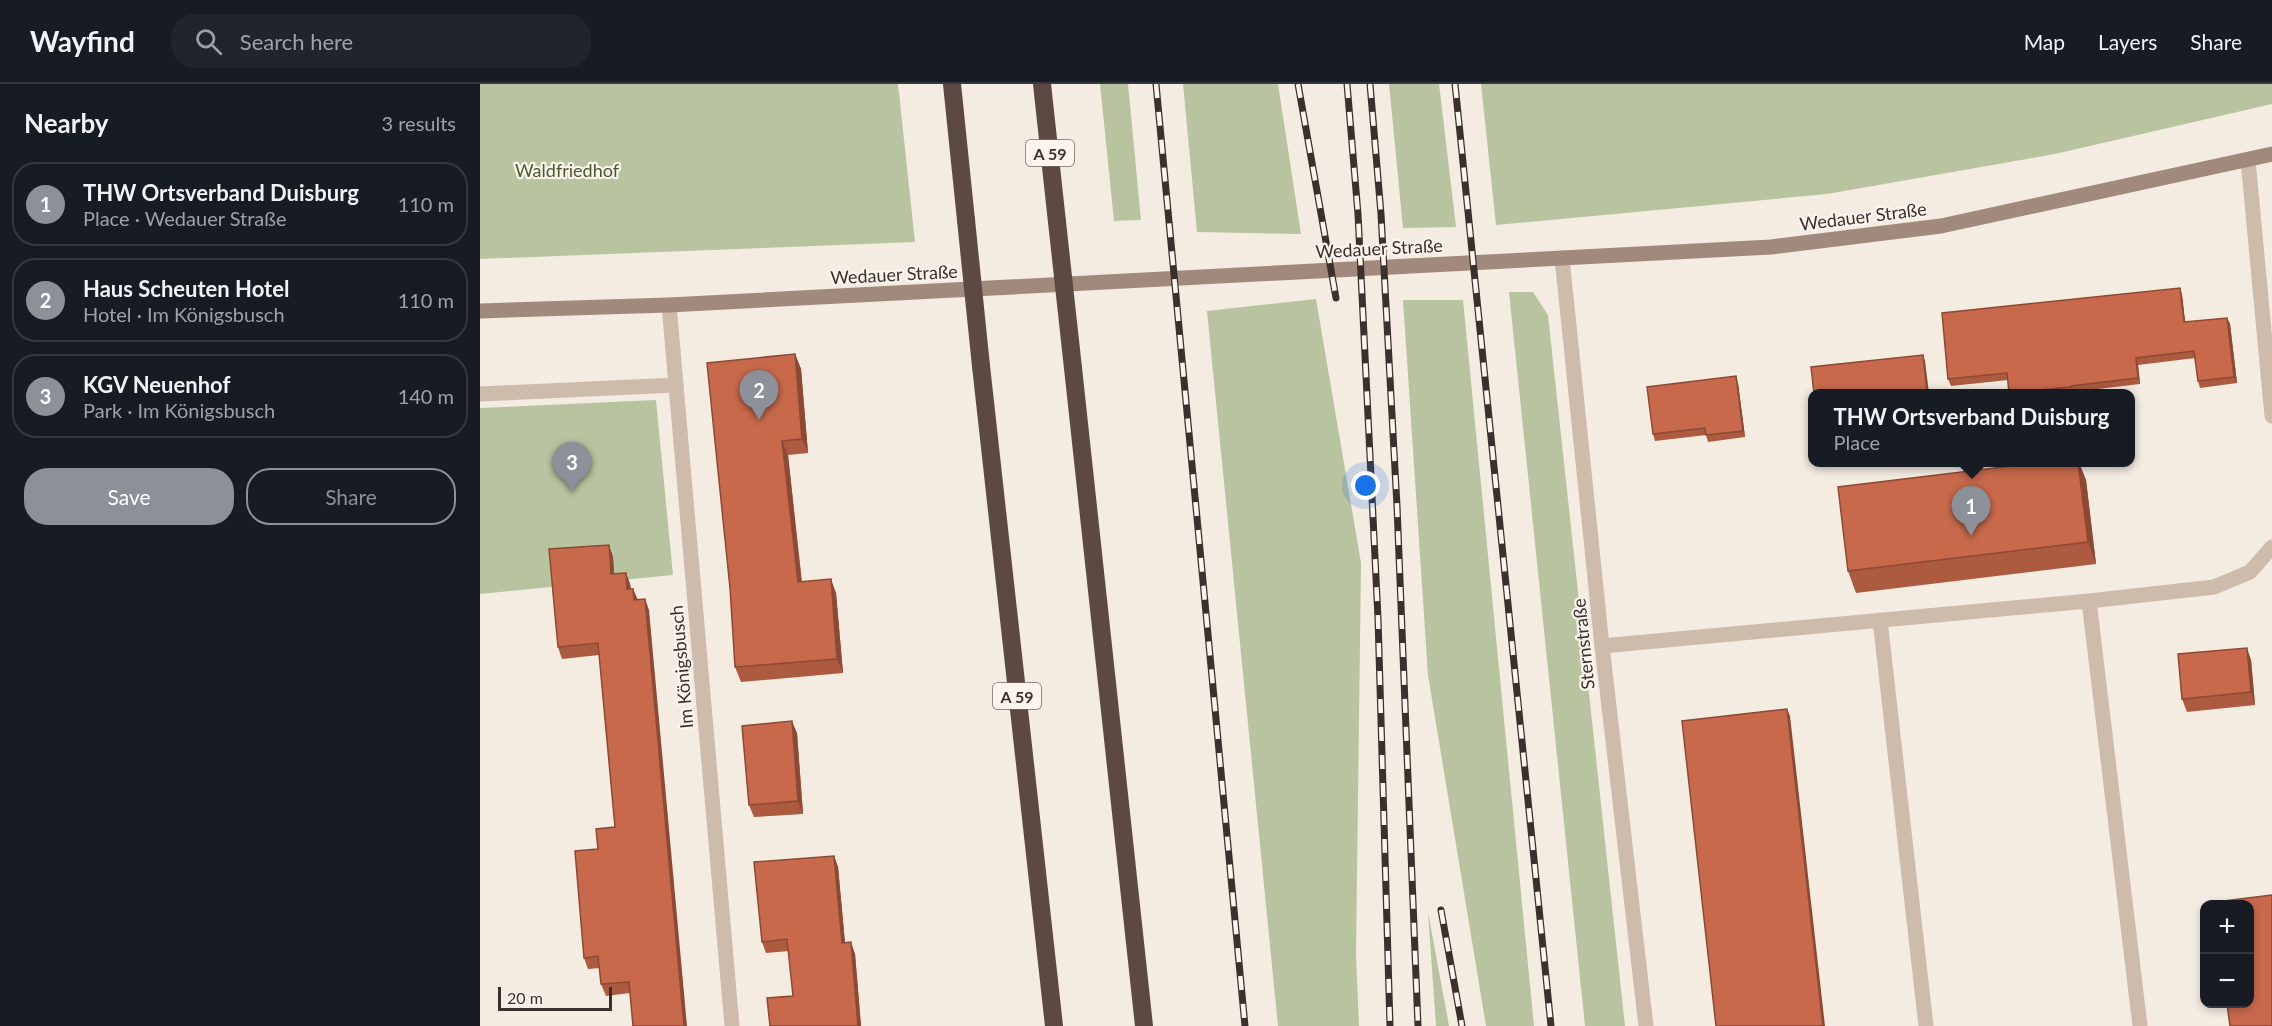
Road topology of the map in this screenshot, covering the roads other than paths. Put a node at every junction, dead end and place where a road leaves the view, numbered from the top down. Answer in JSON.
{"nodes":[{"id":1,"x":952,"y":84,"type":"edge"},
{"id":2,"x":1042,"y":84,"type":"edge"},
{"id":3,"x":2272,"y":154,"type":"edge"},
{"id":4,"x":2248,"y":160,"type":"junction"},
{"id":5,"x":1562,"y":258,"type":"junction"},
{"id":6,"x":669,"y":305,"type":"junction"},
{"id":7,"x":480,"y":312,"type":"edge"},
{"id":8,"x":676,"y":385,"type":"junction"},
{"id":9,"x":480,"y":394,"type":"edge"},
{"id":10,"x":2272,"y":417,"type":"edge"},
{"id":11,"x":2272,"y":547,"type":"edge"},
{"id":12,"x":2089,"y":602,"type":"junction"},
{"id":13,"x":1880,"y":620,"type":"junction"},
{"id":14,"x":1602,"y":646,"type":"junction"},
{"id":15,"x":732,"y":1026,"type":"edge"},
{"id":16,"x":1054,"y":1026,"type":"edge"},
{"id":17,"x":1144,"y":1026,"type":"edge"},
{"id":18,"x":1646,"y":1026,"type":"edge"},
{"id":19,"x":1926,"y":1026,"type":"edge"},
{"id":20,"x":2140,"y":1026,"type":"edge"}],
"edges":[{"from":1,"to":16,"type":"highway","number":"A 59","bridge":true},
{"from":2,"to":17,"type":"highway","number":"A 59","bridge":true},
{"from":3,"to":4,"type":"street","name":"Wedauer Straße"},
{"from":4,"to":5,"type":"street","name":"Wedauer Straße"},
{"from":4,"to":10,"type":"street"},
{"from":5,"to":6,"type":"street","name":"Wedauer Straße"},
{"from":5,"to":14,"type":"street","name":"Sternstraße"},
{"from":6,"to":7,"type":"street","name":"Wedauer Straße"},
{"from":6,"to":8,"type":"street","name":"Im Königsbusch"},
{"from":8,"to":9,"type":"street"},
{"from":8,"to":15,"type":"street","name":"Im Königsbusch"},
{"from":11,"to":12,"type":"street"},
{"from":12,"to":13,"type":"street"},
{"from":12,"to":20,"type":"street"},
{"from":13,"to":14,"type":"street"},
{"from":13,"to":19,"type":"street"},
{"from":14,"to":18,"type":"street","name":"Sternstraße"}]}
